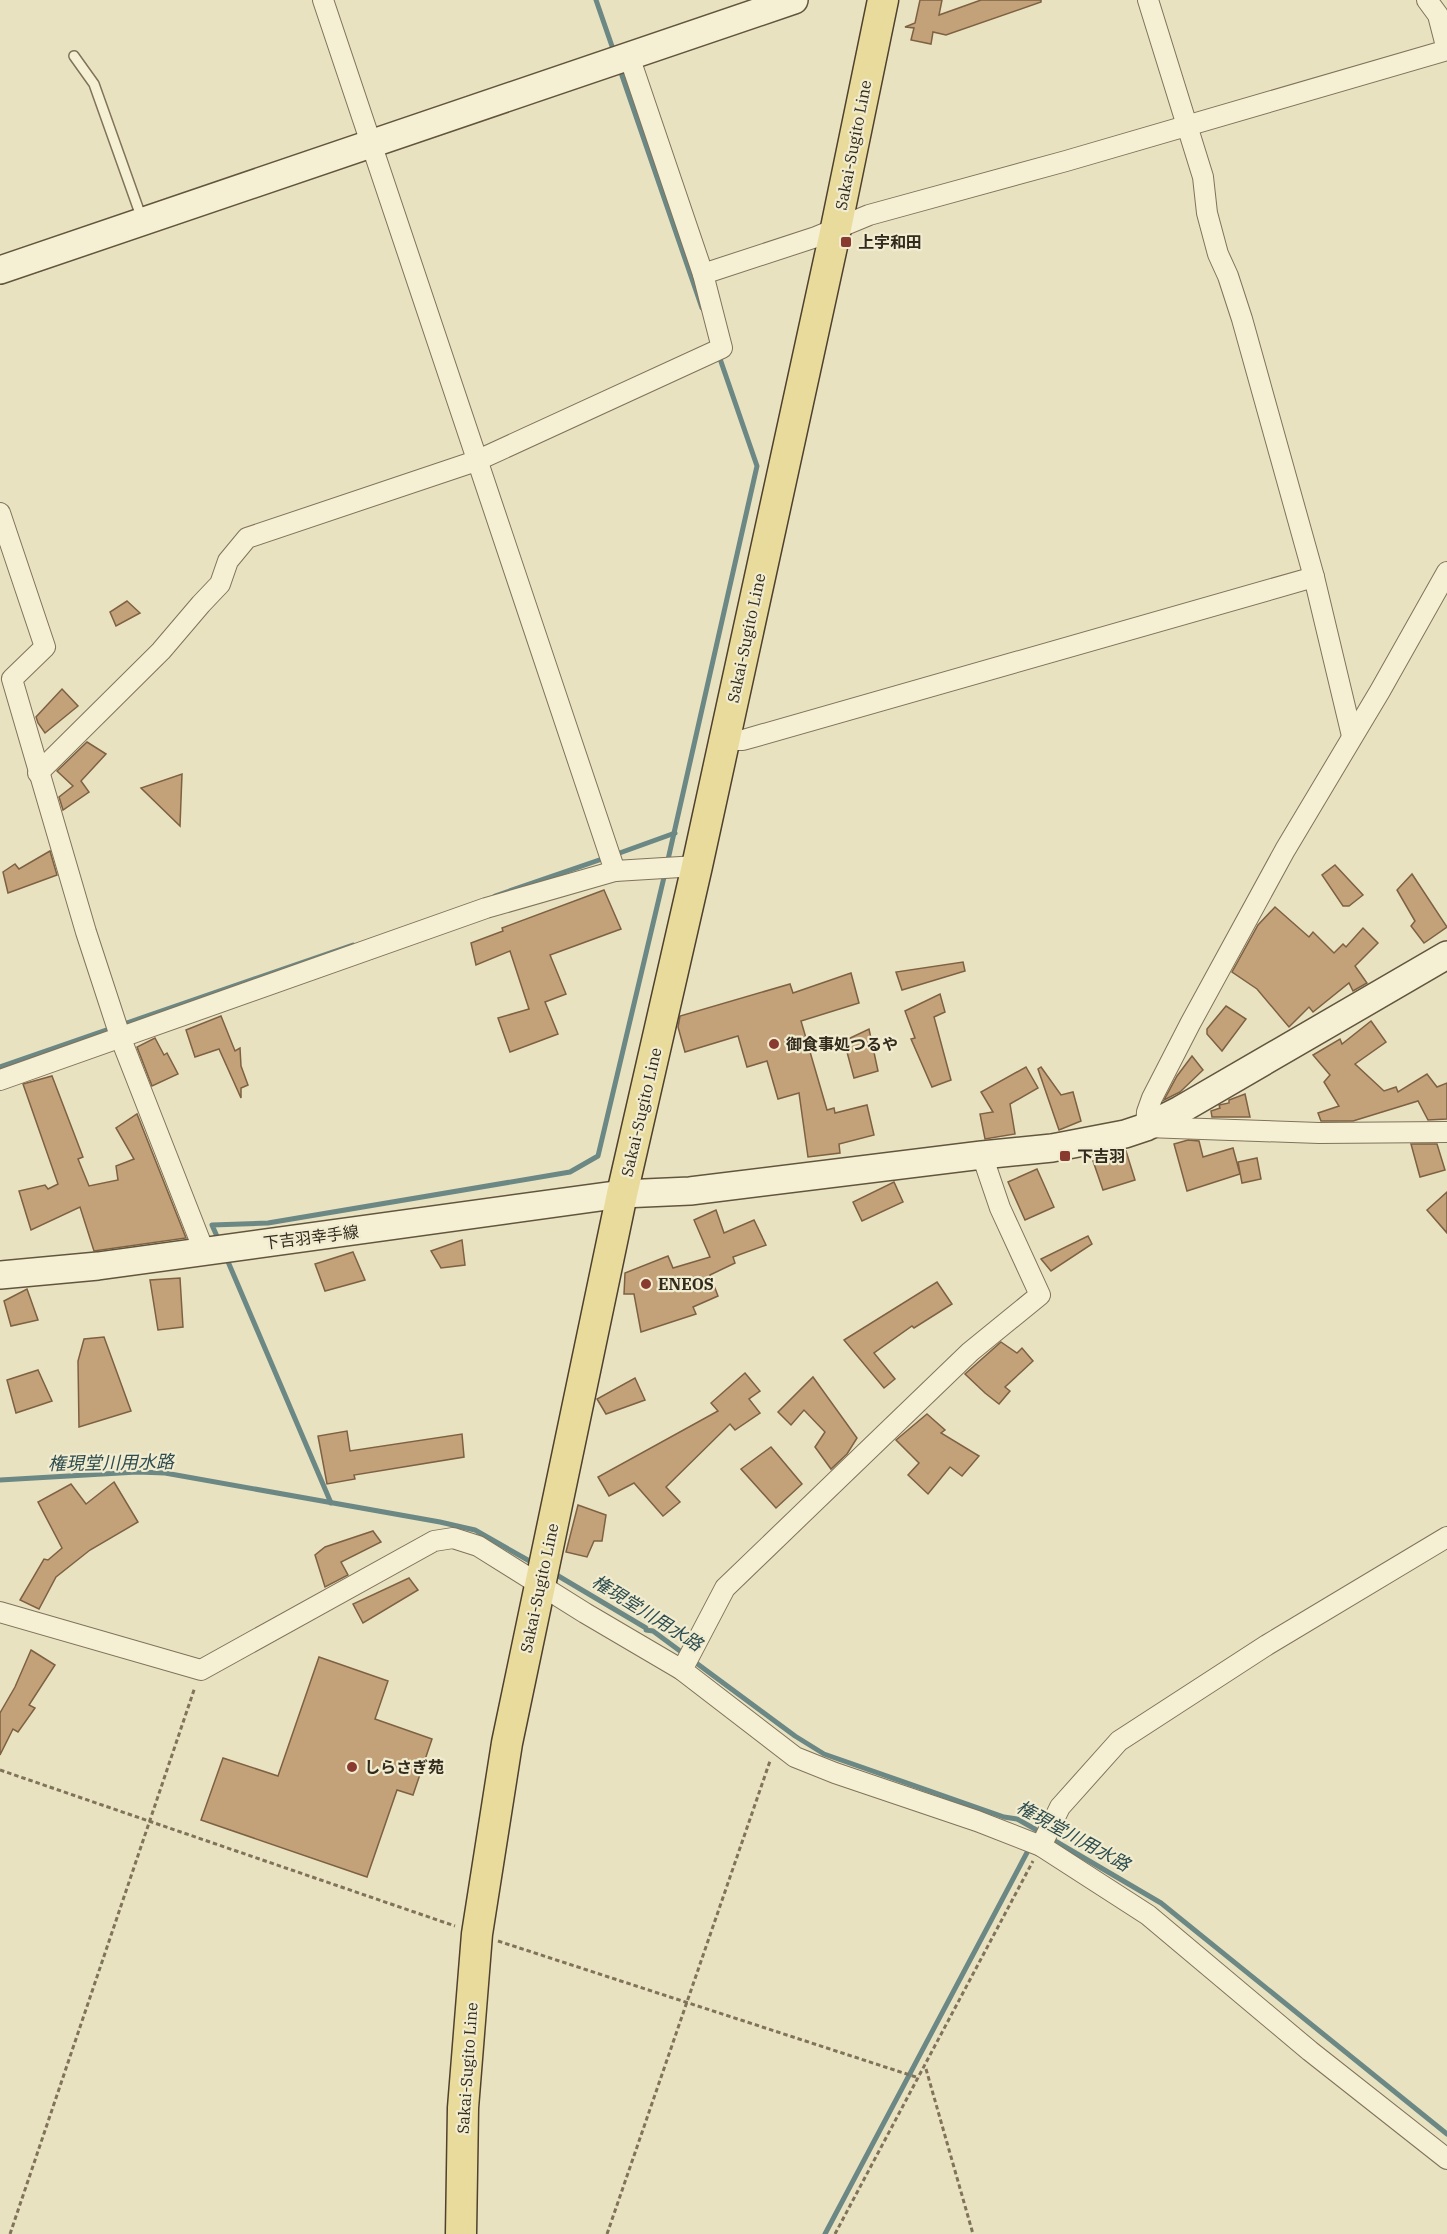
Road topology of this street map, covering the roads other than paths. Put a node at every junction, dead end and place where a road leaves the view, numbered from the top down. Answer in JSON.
{"nodes":[{"id":1,"x":323,"y":0,"type":"edge"},
{"id":2,"x":794,"y":0,"type":"edge"},
{"id":3,"x":883,"y":0,"type":"edge"},
{"id":4,"x":1148,"y":0,"type":"edge"},
{"id":5,"x":1427,"y":0,"type":"edge"},
{"id":6,"x":1447,"y":50,"type":"edge"},
{"id":7,"x":74,"y":56,"type":"dead end"},
{"id":8,"x":629,"y":56,"type":"junction"},
{"id":9,"x":1186,"y":125,"type":"junction"},
{"id":10,"x":372,"y":142,"type":"junction"},
{"id":11,"x":142,"y":220,"type":"junction"},
{"id":12,"x":836,"y":228,"type":"junction"},
{"id":13,"x":0,"y":270,"type":"edge"},
{"id":14,"x":703,"y":274,"type":"junction"},
{"id":15,"x":476,"y":460,"type":"junction"},
{"id":16,"x":0,"y":513,"type":"edge"},
{"id":17,"x":1447,"y":572,"type":"edge"},
{"id":18,"x":1314,"y":577,"type":"junction"},
{"id":19,"x":1352,"y":736,"type":"junction"},
{"id":20,"x":724,"y":741,"type":"junction"},
{"id":21,"x":38,"y":773,"type":"junction"},
{"id":22,"x":697,"y":866,"type":"junction"},
{"id":23,"x":615,"y":871,"type":"junction"},
{"id":24,"x":1447,"y":955,"type":"edge"},
{"id":25,"x":121,"y":1039,"type":"junction"},
{"id":26,"x":0,"y":1080,"type":"edge"},
{"id":27,"x":1146,"y":1127,"type":"junction"},
{"id":28,"x":1447,"y":1132,"type":"edge"},
{"id":29,"x":982,"y":1155,"type":"junction"},
{"id":30,"x":622,"y":1194,"type":"junction"},
{"id":31,"x":204,"y":1251,"type":"junction"},
{"id":32,"x":0,"y":1275,"type":"edge"},
{"id":33,"x":1447,"y":1537,"type":"edge"},
{"id":34,"x":540,"y":1584,"type":"junction"},
{"id":35,"x":0,"y":1612,"type":"edge"},
{"id":36,"x":682,"y":1670,"type":"junction"},
{"id":37,"x":1041,"y":1846,"type":"junction"},
{"id":38,"x":1447,"y":2159,"type":"edge"},
{"id":39,"x":460,"y":2234,"type":"edge"}],
"edges":[{"from":1,"to":10,"type":"street"},
{"from":2,"to":8,"type":"street"},
{"from":3,"to":12,"type":"main road","name":"Sakai-Sugito Line"},
{"from":4,"to":9,"type":"street"},
{"from":5,"to":6,"type":"street"},
{"from":6,"to":9,"type":"street"},
{"from":7,"to":11,"type":"lane"},
{"from":8,"to":10,"type":"street"},
{"from":8,"to":14,"type":"street"},
{"from":9,"to":12,"type":"street"},
{"from":9,"to":18,"type":"street"},
{"from":10,"to":11,"type":"street"},
{"from":10,"to":15,"type":"street"},
{"from":11,"to":13,"type":"street"},
{"from":12,"to":14,"type":"street"},
{"from":12,"to":20,"type":"main road","name":"Sakai-Sugito Line"},
{"from":14,"to":15,"type":"street"},
{"from":15,"to":21,"type":"street"},
{"from":15,"to":23,"type":"street"},
{"from":16,"to":21,"type":"street"},
{"from":17,"to":19,"type":"street"},
{"from":18,"to":19,"type":"street"},
{"from":18,"to":20,"type":"street"},
{"from":19,"to":27,"type":"street"},
{"from":20,"to":22,"type":"main road","name":"Sakai-Sugito Line"},
{"from":21,"to":25,"type":"street"},
{"from":22,"to":23,"type":"street"},
{"from":22,"to":30,"type":"main road","name":"Sakai-Sugito Line"},
{"from":23,"to":25,"type":"street"},
{"from":24,"to":27,"type":"street","name":"下吉羽幸手線"},
{"from":25,"to":26,"type":"street"},
{"from":25,"to":31,"type":"street"},
{"from":27,"to":28,"type":"street"},
{"from":27,"to":29,"type":"street","name":"下吉羽幸手線"},
{"from":29,"to":30,"type":"street","name":"下吉羽幸手線"},
{"from":29,"to":36,"type":"street"},
{"from":30,"to":31,"type":"street","name":"下吉羽幸手線"},
{"from":30,"to":34,"type":"main road","name":"Sakai-Sugito Line"},
{"from":31,"to":32,"type":"street","name":"下吉羽幸手線"},
{"from":33,"to":37,"type":"street"},
{"from":34,"to":35,"type":"street"},
{"from":34,"to":36,"type":"street"},
{"from":34,"to":39,"type":"main road","name":"Sakai-Sugito Line"},
{"from":36,"to":37,"type":"street"},
{"from":37,"to":38,"type":"street"}]}
